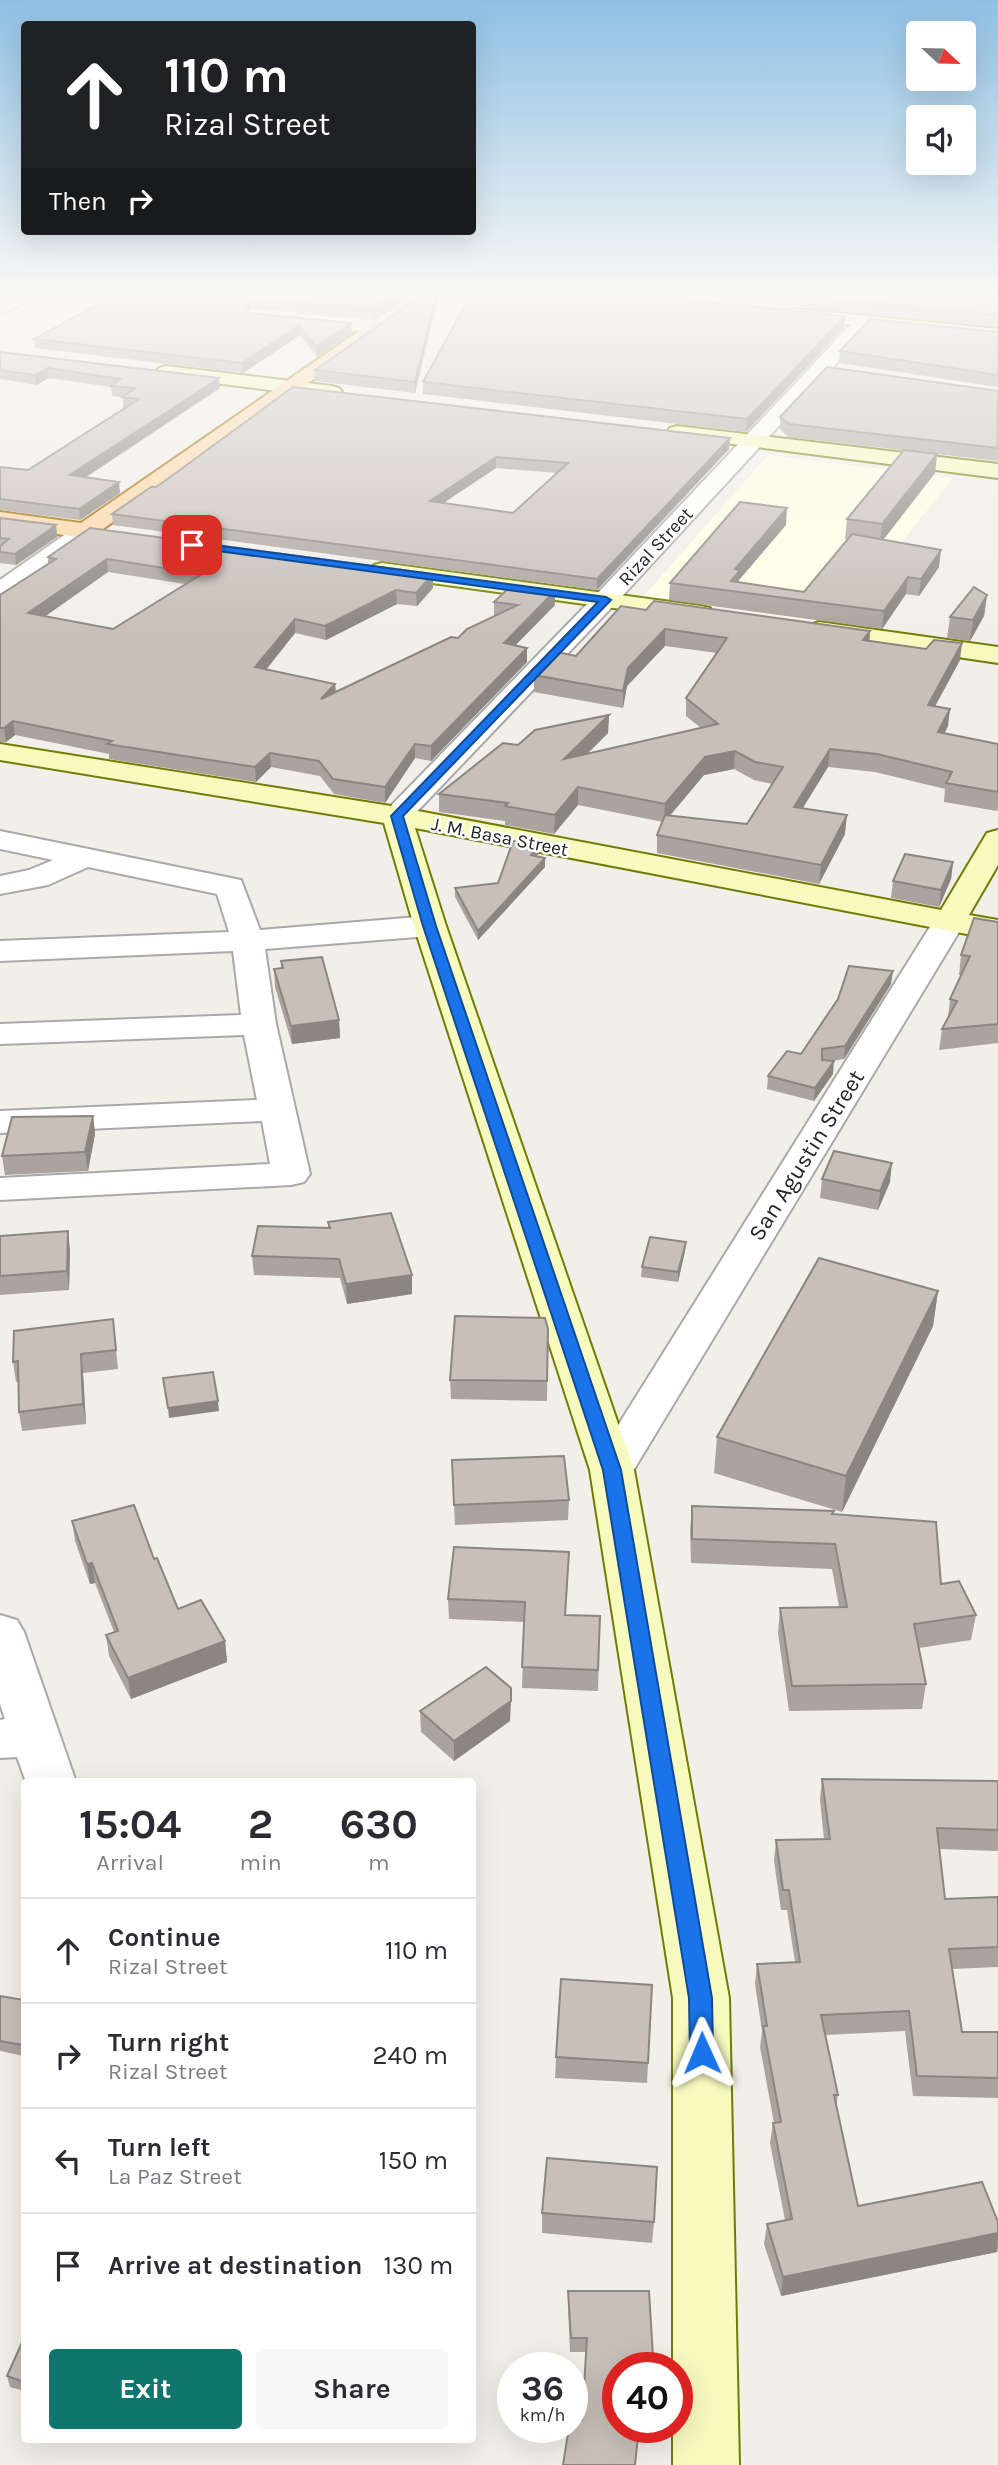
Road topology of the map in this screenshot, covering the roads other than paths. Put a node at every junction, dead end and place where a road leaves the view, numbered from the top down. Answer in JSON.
{"nodes":[{"id":1,"x":266,"y":406,"type":"edge"},
{"id":2,"x":785,"y":406,"type":"edge"},
{"id":3,"x":658,"y":430,"type":"edge"},
{"id":4,"x":752,"y":441,"type":"junction"},
{"id":5,"x":998,"y":471,"type":"edge"},
{"id":6,"x":0,"y":519,"type":"edge"},
{"id":7,"x":85,"y":531,"type":"junction"},
{"id":8,"x":113,"y":535,"type":"edge"},
{"id":9,"x":359,"y":567,"type":"edge"},
{"id":10,"x":0,"y":591,"type":"edge"},
{"id":11,"x":606,"y":600,"type":"junction"},
{"id":12,"x":730,"y":617,"type":"edge"},
{"id":13,"x":797,"y":626,"type":"edge"},
{"id":14,"x":998,"y":655,"type":"edge"},
{"id":15,"x":3,"y":756,"type":"edge"},
{"id":16,"x":397,"y":816,"type":"junction"},
{"id":17,"x":998,"y":839,"type":"edge"},
{"id":18,"x":0,"y":840,"type":"edge"},
{"id":19,"x":86,"y":858,"type":"junction"},
{"id":20,"x":0,"y":885,"type":"edge"},
{"id":21,"x":949,"y":922,"type":"junction"},
{"id":22,"x":429,"y":926,"type":"junction"},
{"id":23,"x":998,"y":930,"type":"edge"},
{"id":24,"x":248,"y":941,"type":"junction"},
{"id":25,"x":0,"y":951,"type":"edge"},
{"id":26,"x":259,"y":1024,"type":"junction"},
{"id":27,"x":0,"y":1034,"type":"edge"},
{"id":28,"x":279,"y":1110,"type":"junction"},
{"id":29,"x":0,"y":1122,"type":"edge"},
{"id":30,"x":0,"y":1189,"type":"edge"},
{"id":31,"x":612,"y":1470,"type":"junction"},
{"id":32,"x":0,"y":1632,"type":"edge"},
{"id":33,"x":18,"y":1738,"type":"edge"},
{"id":34,"x":48,"y":1778,"type":"edge"},
{"id":35,"x":706,"y":2465,"type":"edge"}],
"edges":[{"from":1,"to":7,"type":"main road"},
{"from":2,"to":4,"type":"street","name":"Rizal Street"},
{"from":3,"to":4,"type":"street"},
{"from":4,"to":5,"type":"street"},
{"from":4,"to":11,"type":"street","name":"Rizal Street"},
{"from":6,"to":7,"type":"main road"},
{"from":7,"to":8,"type":"street"},
{"from":7,"to":10,"type":"street"},
{"from":9,"to":11,"type":"street"},
{"from":11,"to":12,"type":"street"},
{"from":11,"to":16,"type":"street","name":"Rizal Street"},
{"from":13,"to":14,"type":"street"},
{"from":15,"to":16,"type":"street","name":"J. M. Basa Street"},
{"from":16,"to":21,"type":"street","name":"J. M. Basa Street"},
{"from":16,"to":22,"type":"street"},
{"from":17,"to":21,"type":"street","name":"San Agustin Street"},
{"from":18,"to":19,"type":"street"},
{"from":19,"to":20,"type":"street"},
{"from":19,"to":24,"type":"street"},
{"from":21,"to":23,"type":"street","name":"J. M. Basa Street"},
{"from":21,"to":31,"type":"street","name":"San Agustin Street"},
{"from":22,"to":24,"type":"street"},
{"from":22,"to":31,"type":"street"},
{"from":24,"to":25,"type":"street"},
{"from":24,"to":26,"type":"street"},
{"from":26,"to":27,"type":"street"},
{"from":26,"to":28,"type":"street"},
{"from":28,"to":29,"type":"street"},
{"from":28,"to":30,"type":"street"},
{"from":31,"to":35,"type":"street"},
{"from":32,"to":33,"type":"street"},
{"from":33,"to":34,"type":"street"}]}
